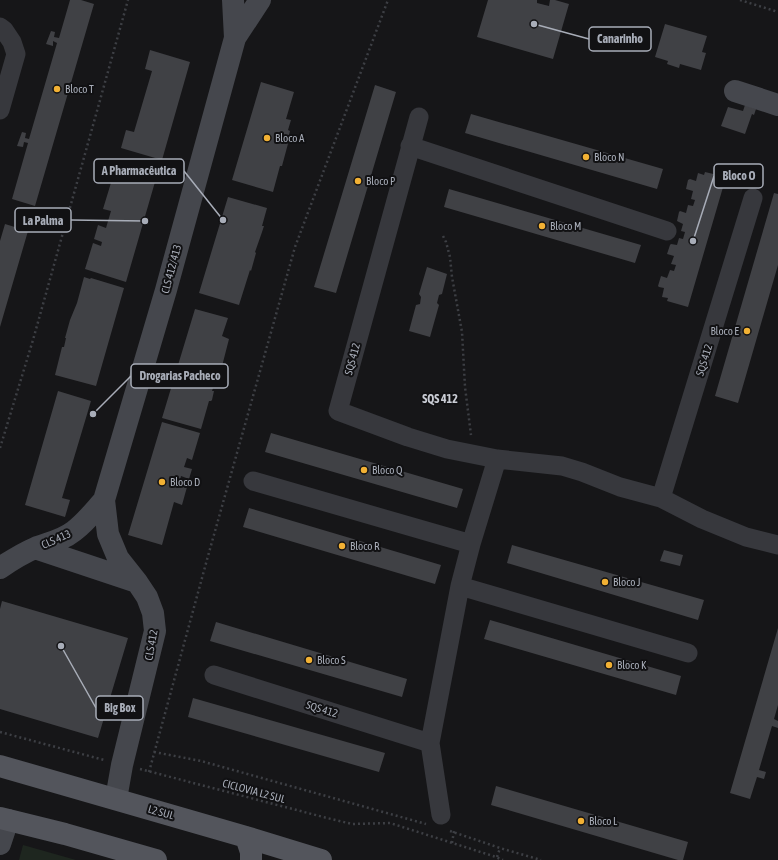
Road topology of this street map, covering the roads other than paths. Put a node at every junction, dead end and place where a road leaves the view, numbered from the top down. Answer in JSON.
{"nodes":[{"id":1,"x":233,"y":0,"type":"edge"},
{"id":2,"x":260,"y":0,"type":"edge"},
{"id":3,"x":0,"y":27,"type":"edge"},
{"id":4,"x":235,"y":38,"type":"junction"},
{"id":5,"x":735,"y":91,"type":"dead end"},
{"id":6,"x":778,"y":105,"type":"edge"},
{"id":7,"x":0,"y":110,"type":"edge"},
{"id":8,"x":419,"y":117,"type":"dead end"},
{"id":9,"x":410,"y":146,"type":"junction"},
{"id":10,"x":753,"y":198,"type":"dead end"},
{"id":11,"x":667,"y":231,"type":"dead end"},
{"id":12,"x":498,"y":458,"type":"junction"},
{"id":13,"x":253,"y":481,"type":"dead end"},
{"id":14,"x":661,"y":498,"type":"junction"},
{"id":15,"x":104,"y":500,"type":"junction"},
{"id":16,"x":471,"y":544,"type":"junction"},
{"id":17,"x":778,"y":545,"type":"edge"},
{"id":18,"x":35,"y":548,"type":"junction"},
{"id":19,"x":0,"y":568,"type":"edge"},
{"id":20,"x":137,"y":582,"type":"junction"},
{"id":21,"x":460,"y":586,"type":"junction"},
{"id":22,"x":688,"y":653,"type":"dead end"},
{"id":23,"x":214,"y":675,"type":"dead end"},
{"id":24,"x":430,"y":743,"type":"junction"},
{"id":25,"x":0,"y":766,"type":"edge"},
{"id":26,"x":116,"y":799,"type":"junction"},
{"id":27,"x":4,"y":819,"type":"edge"},
{"id":28,"x":440,"y":824,"type":"road end"},
{"id":29,"x":246,"y":837,"type":"junction"},
{"id":30,"x":0,"y":844,"type":"edge"},
{"id":31,"x":292,"y":856,"type":"edge"},
{"id":32,"x":156,"y":860,"type":"edge"},
{"id":33,"x":251,"y":860,"type":"edge"},
{"id":34,"x":321,"y":860,"type":"edge"}],
"edges":[{"from":1,"to":4,"type":"street","name":"CLS 412/413"},
{"from":2,"to":4,"type":"street","name":"CLS 412/413"},
{"from":3,"to":7,"type":"street"},
{"from":4,"to":15,"type":"street","name":"CLS 412/413"},
{"from":5,"to":6,"type":"street"},
{"from":8,"to":9,"type":"street","name":"SQS 412"},
{"from":9,"to":11,"type":"street"},
{"from":9,"to":12,"type":"street","name":"SQS 412"},
{"from":10,"to":14,"type":"street","name":"SQS 412"},
{"from":12,"to":14,"type":"street","name":"SQS 412"},
{"from":12,"to":16,"type":"street"},
{"from":13,"to":16,"type":"street"},
{"from":14,"to":17,"type":"street","name":"SQS 412"},
{"from":15,"to":18,"type":"street","name":"CLS 413"},
{"from":15,"to":20,"type":"street","name":"CLS 412"},
{"from":16,"to":21,"type":"street"},
{"from":18,"to":19,"type":"street","name":"CLS 413"},
{"from":18,"to":20,"type":"street"},
{"from":20,"to":26,"type":"street","name":"CLS 412"},
{"from":21,"to":22,"type":"street"},
{"from":21,"to":24,"type":"street"},
{"from":23,"to":24,"type":"street","name":"SQS 412"},
{"from":24,"to":28,"type":"street"},
{"from":25,"to":26,"type":"main road","name":"L2 SUL"},
{"from":26,"to":29,"type":"main road","name":"L2 SUL"},
{"from":27,"to":30,"type":"street"},
{"from":27,"to":32,"type":"main road"},
{"from":29,"to":31,"type":"main road","name":"L2 SUL"},
{"from":29,"to":33,"type":"main road"},
{"from":31,"to":34,"type":"main road","name":"L2 SUL"}]}
